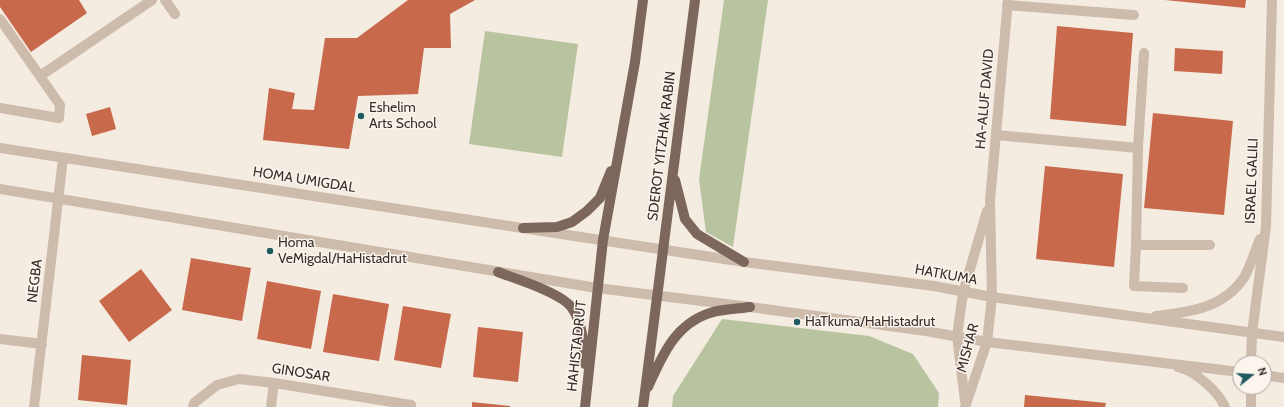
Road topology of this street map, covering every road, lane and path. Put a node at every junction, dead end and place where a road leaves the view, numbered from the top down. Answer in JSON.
{"nodes":[{"id":1,"x":152,"y":0,"type":"edge"},
{"id":2,"x":165,"y":0,"type":"edge"},
{"id":3,"x":643,"y":0,"type":"edge"},
{"id":4,"x":695,"y":0,"type":"edge"},
{"id":5,"x":1272,"y":0,"type":"edge"},
{"id":6,"x":1008,"y":3,"type":"edge"},
{"id":7,"x":175,"y":14,"type":"dead end"},
{"id":8,"x":1134,"y":14,"type":"dead end"},
{"id":9,"x":0,"y":19,"type":"edge"},
{"id":10,"x":1144,"y":53,"type":"dead end"},
{"id":11,"x":40,"y":76,"type":"junction"},
{"id":12,"x":0,"y":108,"type":"edge"},
{"id":13,"x":996,"y":135,"type":"junction"},
{"id":14,"x":0,"y":148,"type":"edge"},
{"id":15,"x":1138,"y":148,"type":"junction"},
{"id":16,"x":618,"y":153,"type":"junction"},
{"id":17,"x":63,"y":158,"type":"junction"},
{"id":18,"x":673,"y":172,"type":"junction"},
{"id":19,"x":0,"y":189,"type":"edge"},
{"id":20,"x":58,"y":199,"type":"junction"},
{"id":21,"x":990,"y":201,"type":"junction"},
{"id":22,"x":1266,"y":226,"type":"junction"},
{"id":23,"x":523,"y":228,"type":"junction"},
{"id":24,"x":603,"y":240,"type":"junction"},
{"id":25,"x":1136,"y":245,"type":"junction"},
{"id":26,"x":1210,"y":245,"type":"dead end"},
{"id":27,"x":664,"y":250,"type":"junction"},
{"id":28,"x":744,"y":262,"type":"junction"},
{"id":29,"x":498,"y":272,"type":"junction"},
{"id":30,"x":597,"y":288,"type":"junction"},
{"id":31,"x":1183,"y":288,"type":"dead end"},
{"id":32,"x":963,"y":293,"type":"junction"},
{"id":33,"x":656,"y":296,"type":"junction"},
{"id":34,"x":992,"y":297,"type":"junction"},
{"id":35,"x":750,"y":307,"type":"junction"},
{"id":36,"x":1144,"y":318,"type":"junction"},
{"id":37,"x":1252,"y":333,"type":"junction"},
{"id":38,"x":957,"y":336,"type":"junction"},
{"id":39,"x":1284,"y":337,"type":"edge"},
{"id":40,"x":0,"y":339,"type":"edge"},
{"id":41,"x":986,"y":342,"type":"junction"},
{"id":42,"x":42,"y":344,"type":"junction"},
{"id":43,"x":1251,"y":355,"type":"edge"},
{"id":44,"x":1157,"y":361,"type":"junction"},
{"id":45,"x":1232,"y":371,"type":"edge"},
{"id":46,"x":1272,"y":376,"type":"edge"},
{"id":47,"x":1284,"y":378,"type":"edge"},
{"id":48,"x":274,"y":383,"type":"junction"},
{"id":49,"x":645,"y":394,"type":"junction"},
{"id":50,"x":1251,"y":395,"type":"edge"},
{"id":51,"x":586,"y":396,"type":"junction"},
{"id":52,"x":965,"y":406,"type":"edge"},
{"id":53,"x":34,"y":407,"type":"edge"},
{"id":54,"x":193,"y":407,"type":"edge"},
{"id":55,"x":271,"y":407,"type":"edge"},
{"id":56,"x":411,"y":407,"type":"edge"},
{"id":57,"x":585,"y":407,"type":"edge"},
{"id":58,"x":644,"y":407,"type":"edge"},
{"id":59,"x":1225,"y":407,"type":"edge"},
{"id":60,"x":1251,"y":407,"type":"edge"}],
"edges":[{"from":1,"to":11,"type":"street"},
{"from":2,"to":7,"type":"street"},
{"from":3,"to":16,"type":"main road"},
{"from":4,"to":18,"type":"main road","name":"SDEROT YITZHAK RABIN"},
{"from":5,"to":22,"type":"street","name":"ISRAEL GALILI"},
{"from":6,"to":8,"type":"street"},
{"from":6,"to":13,"type":"street","name":"HA-ALUF DAVID"},
{"from":9,"to":11,"type":"street"},
{"from":10,"to":15,"type":"street"},
{"from":11,"to":12,"type":"street"},
{"from":13,"to":15,"type":"street"},
{"from":13,"to":21,"type":"street","name":"HA-ALUF DAVID"},
{"from":14,"to":17,"type":"street","name":"HOMA UMIGDAL"},
{"from":15,"to":25,"type":"street"},
{"from":16,"to":23,"type":"main road"},
{"from":16,"to":24,"type":"main road"},
{"from":17,"to":20,"type":"street","name":"NEGBA"},
{"from":17,"to":23,"type":"street","name":"HOMA UMIGDAL"},
{"from":18,"to":27,"type":"main road","name":"SDEROT YITZHAK RABIN"},
{"from":18,"to":28,"type":"main road"},
{"from":19,"to":20,"type":"street"},
{"from":20,"to":29,"type":"street"},
{"from":20,"to":42,"type":"street","name":"NEGBA"},
{"from":21,"to":32,"type":"street","name":"HA-ALUF DAVID"},
{"from":21,"to":34,"type":"street","name":"HA-ALUF DAVID"},
{"from":22,"to":36,"type":"street"},
{"from":22,"to":37,"type":"street","name":"ISRAEL GALILI"},
{"from":23,"to":24,"type":"street","name":"HOMA UMIGDAL"},
{"from":24,"to":27,"type":"street","name":"HATKUMA"},
{"from":24,"to":30,"type":"main road"},
{"from":25,"to":26,"type":"street"},
{"from":25,"to":31,"type":"street"},
{"from":27,"to":28,"type":"street","name":"HATKUMA"},
{"from":27,"to":33,"type":"main road","name":"SDEROT YITZHAK RABIN"},
{"from":28,"to":32,"type":"street","name":"HATKUMA"},
{"from":29,"to":30,"type":"street"},
{"from":29,"to":51,"type":"main road"},
{"from":30,"to":33,"type":"street"},
{"from":30,"to":51,"type":"main road","name":"HAHISTADRUT"},
{"from":32,"to":34,"type":"street","name":"HATKUMA"},
{"from":32,"to":38,"type":"street","name":"HA-ALUF DAVID"},
{"from":33,"to":35,"type":"street"},
{"from":33,"to":49,"type":"main road"},
{"from":34,"to":36,"type":"street","name":"HATKUMA"},
{"from":34,"to":41,"type":"street","name":"MISHAR"},
{"from":35,"to":38,"type":"street"},
{"from":35,"to":49,"type":"main road"},
{"from":36,"to":37,"type":"street","name":"HATKUMA"},
{"from":37,"to":39,"type":"street","name":"HATKUMA"},
{"from":37,"to":43,"type":"street","name":"ISRAEL GALILI"},
{"from":38,"to":41,"type":"street"},
{"from":38,"to":52,"type":"street","name":"MISHAR"},
{"from":40,"to":42,"type":"street"},
{"from":41,"to":44,"type":"street"},
{"from":41,"to":52,"type":"street","name":"MISHAR"},
{"from":42,"to":53,"type":"street","name":"NEGBA"},
{"from":44,"to":45,"type":"street"},
{"from":44,"to":59,"type":"street"},
{"from":46,"to":47,"type":"street"},
{"from":48,"to":54,"type":"street","name":"GINOSAR"},
{"from":48,"to":55,"type":"street"},
{"from":48,"to":56,"type":"street","name":"GINOSAR"},
{"from":49,"to":58,"type":"main road"},
{"from":50,"to":60,"type":"street"},
{"from":51,"to":57,"type":"main road","name":"HAHISTADRUT"}]}
